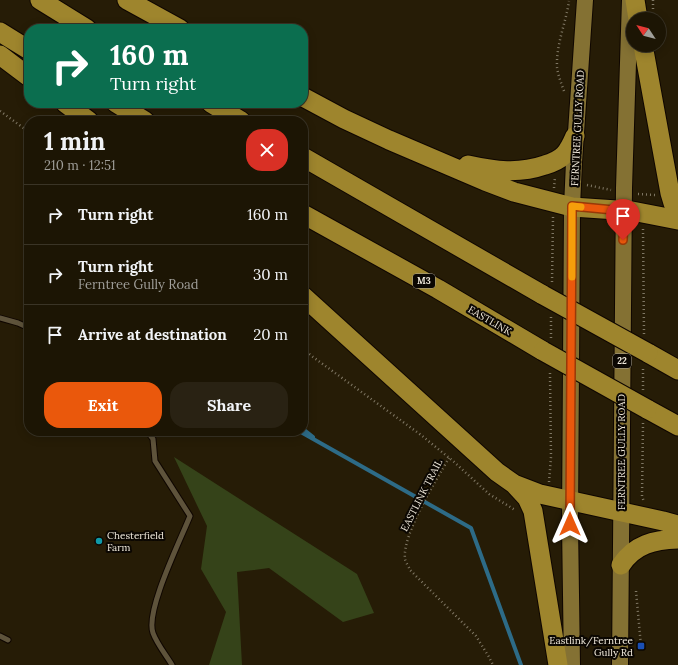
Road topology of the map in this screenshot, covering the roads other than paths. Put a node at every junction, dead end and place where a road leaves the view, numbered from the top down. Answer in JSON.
{"nodes":[{"id":1,"x":40,"y":0,"type":"edge"},
{"id":2,"x":127,"y":0,"type":"edge"},
{"id":3,"x":585,"y":0,"type":"edge"},
{"id":4,"x":630,"y":0,"type":"edge"},
{"id":5,"x":635,"y":0,"type":"edge"},
{"id":6,"x":637,"y":12,"type":"edge"},
{"id":7,"x":79,"y":24,"type":"edge"},
{"id":8,"x":171,"y":24,"type":"edge"},
{"id":9,"x":0,"y":32,"type":"edge"},
{"id":10,"x":24,"y":47,"type":"edge"},
{"id":11,"x":644,"y":52,"type":"edge"},
{"id":12,"x":0,"y":55,"type":"edge"},
{"id":13,"x":24,"y":73,"type":"edge"},
{"id":14,"x":308,"y":100,"type":"edge"},
{"id":15,"x":72,"y":108,"type":"edge"},
{"id":16,"x":124,"y":108,"type":"edge"},
{"id":17,"x":219,"y":108,"type":"edge"},
{"id":18,"x":82,"y":116,"type":"edge"},
{"id":19,"x":138,"y":116,"type":"edge"},
{"id":20,"x":233,"y":116,"type":"edge"},
{"id":21,"x":575,"y":136,"type":"junction"},
{"id":22,"x":426,"y":155,"type":"junction"},
{"id":23,"x":308,"y":160,"type":"edge"},
{"id":24,"x":572,"y":206,"type":"junction"},
{"id":25,"x":624,"y":211,"type":"junction"},
{"id":26,"x":678,"y":212,"type":"edge"},
{"id":27,"x":308,"y":217,"type":"edge"},
{"id":28,"x":678,"y":220,"type":"edge"},
{"id":29,"x":308,"y":301,"type":"edge"},
{"id":30,"x":0,"y":318,"type":"edge"},
{"id":31,"x":24,"y":326,"type":"edge"},
{"id":32,"x":678,"y":370,"type":"edge"},
{"id":33,"x":678,"y":426,"type":"edge"},
{"id":34,"x":151,"y":436,"type":"edge"},
{"id":35,"x":514,"y":484,"type":"junction"},
{"id":36,"x":570,"y":500,"type":"junction"},
{"id":37,"x":621,"y":512,"type":"junction"},
{"id":38,"x":678,"y":525,"type":"edge"},
{"id":39,"x":678,"y":539,"type":"edge"},
{"id":40,"x":621,"y":565,"type":"junction"},
{"id":41,"x":0,"y":636,"type":"edge"},
{"id":42,"x":8,"y":640,"type":"dead end"},
{"id":43,"x":172,"y":665,"type":"edge"},
{"id":44,"x":558,"y":665,"type":"edge"},
{"id":45,"x":572,"y":665,"type":"edge"},
{"id":46,"x":620,"y":665,"type":"edge"}],
"edges":[{"from":1,"to":7,"type":"highway"},
{"from":2,"to":8,"type":"highway"},
{"from":3,"to":21,"type":"main road","name":"FERNTREE GULLY ROAD"},
{"from":4,"to":25,"type":"main road","name":"FERNTREE GULLY ROAD","number":"22"},
{"from":5,"to":6,"type":"highway"},
{"from":9,"to":10,"type":"highway"},
{"from":11,"to":26,"type":"highway"},
{"from":12,"to":13,"type":"highway"},
{"from":14,"to":22,"type":"highway"},
{"from":15,"to":18,"type":"highway"},
{"from":16,"to":19,"type":"highway"},
{"from":17,"to":20,"type":"highway"},
{"from":21,"to":22,"type":"highway"},
{"from":21,"to":24,"type":"main road","name":"FERNTREE GULLY ROAD"},
{"from":22,"to":24,"type":"highway"},
{"from":23,"to":32,"type":"highway","bridge":true},
{"from":24,"to":25,"type":"highway"},
{"from":24,"to":36,"type":"main road","name":"FERNTREE GULLY ROAD"},
{"from":25,"to":28,"type":"highway"},
{"from":25,"to":37,"type":"main road","name":"FERNTREE GULLY ROAD","number":"22"},
{"from":27,"to":33,"type":"highway","name":"EASTLINK","number":"M3","bridge":true},
{"from":29,"to":35,"type":"highway"},
{"from":30,"to":31,"type":"lane"},
{"from":34,"to":43,"type":"lane"},
{"from":35,"to":36,"type":"highway"},
{"from":35,"to":44,"type":"highway"},
{"from":36,"to":37,"type":"highway"},
{"from":36,"to":45,"type":"main road","name":"FERNTREE GULLY ROAD"},
{"from":37,"to":38,"type":"highway"},
{"from":37,"to":40,"type":"main road","name":"FERNTREE GULLY ROAD","number":"22"},
{"from":39,"to":40,"type":"highway"},
{"from":40,"to":46,"type":"main road","name":"FERNTREE GULLY ROAD","number":"22"},
{"from":41,"to":42,"type":"lane"}]}
